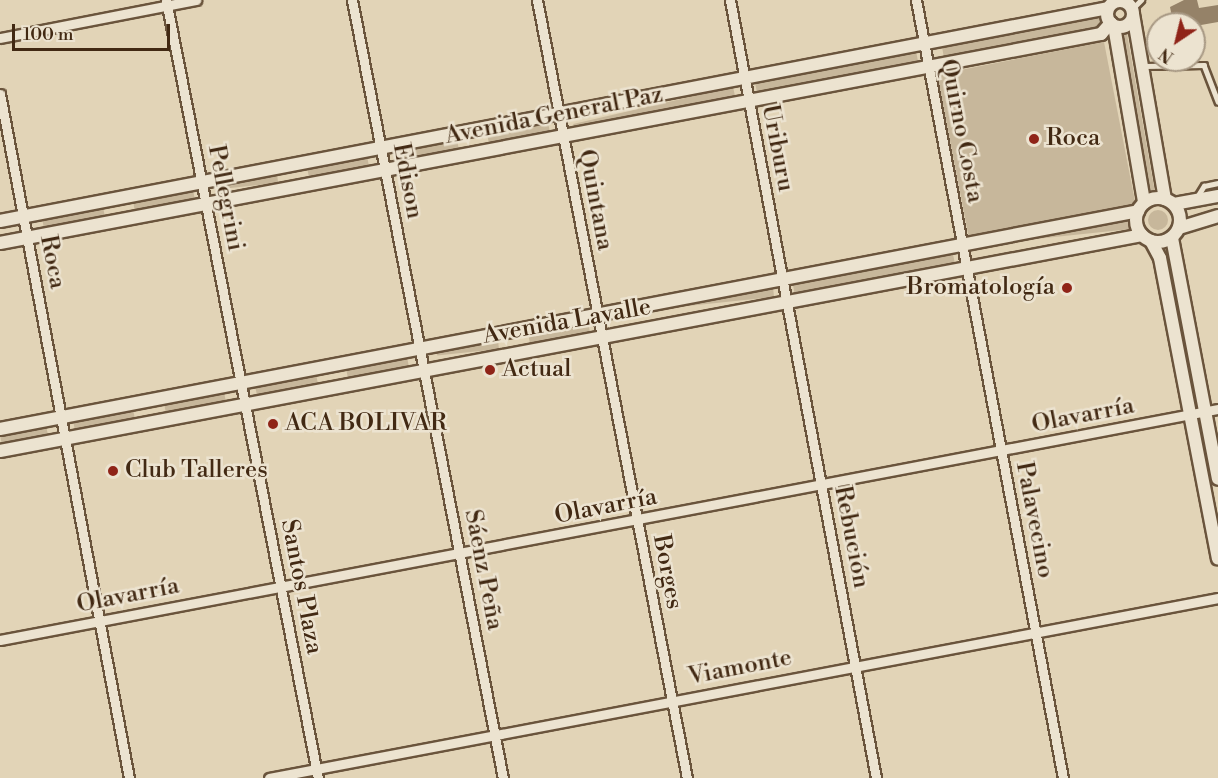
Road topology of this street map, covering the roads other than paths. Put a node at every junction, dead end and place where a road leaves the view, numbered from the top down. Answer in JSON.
{"nodes":[{"id":1,"x":196,"y":0,"type":"edge"},
{"id":2,"x":351,"y":0,"type":"edge"},
{"id":3,"x":537,"y":0,"type":"edge"},
{"id":4,"x":730,"y":0,"type":"edge"},
{"id":5,"x":916,"y":0,"type":"edge"},
{"id":6,"x":167,"y":3,"type":"edge"},
{"id":7,"x":1109,"y":4,"type":"edge"},
{"id":8,"x":1133,"y":5,"type":"edge"},
{"id":9,"x":1113,"y":25,"type":"junction"},
{"id":10,"x":0,"y":38,"type":"edge"},
{"id":11,"x":925,"y":44,"type":"junction"},
{"id":12,"x":1139,"y":64,"type":"junction"},
{"id":13,"x":929,"y":68,"type":"junction"},
{"id":14,"x":744,"y":79,"type":"junction"},
{"id":15,"x":0,"y":94,"type":"edge"},
{"id":16,"x":1218,"y":101,"type":"edge"},
{"id":17,"x":749,"y":102,"type":"junction"},
{"id":18,"x":558,"y":114,"type":"junction"},
{"id":19,"x":562,"y":135,"type":"junction"},
{"id":20,"x":380,"y":148,"type":"junction"},
{"id":21,"x":385,"y":169,"type":"junction"},
{"id":22,"x":202,"y":182,"type":"junction"},
{"id":23,"x":1218,"y":183,"type":"edge"},
{"id":24,"x":1218,"y":196,"type":"edge"},
{"id":25,"x":1169,"y":201,"type":"junction"},
{"id":26,"x":1195,"y":201,"type":"junction"},
{"id":27,"x":206,"y":203,"type":"junction"},
{"id":28,"x":1141,"y":207,"type":"junction"},
{"id":29,"x":23,"y":216,"type":"junction"},
{"id":30,"x":1218,"y":216,"type":"edge"},
{"id":31,"x":0,"y":221,"type":"edge"},
{"id":32,"x":1176,"y":233,"type":"junction"},
{"id":33,"x":27,"y":238,"type":"junction"},
{"id":34,"x":1146,"y":238,"type":"junction"},
{"id":35,"x":0,"y":243,"type":"edge"},
{"id":36,"x":963,"y":245,"type":"junction"},
{"id":37,"x":967,"y":268,"type":"junction"},
{"id":38,"x":782,"y":279,"type":"junction"},
{"id":39,"x":787,"y":303,"type":"junction"},
{"id":40,"x":597,"y":315,"type":"junction"},
{"id":41,"x":1187,"y":315,"type":"junction"},
{"id":42,"x":1172,"y":319,"type":"junction"},
{"id":43,"x":603,"y":337,"type":"junction"},
{"id":44,"x":420,"y":349,"type":"junction"},
{"id":45,"x":424,"y":369,"type":"junction"},
{"id":46,"x":241,"y":383,"type":"junction"},
{"id":47,"x":245,"y":404,"type":"junction"},
{"id":48,"x":1212,"y":410,"type":"edge"},
{"id":49,"x":1189,"y":415,"type":"junction"},
{"id":50,"x":61,"y":418,"type":"junction"},
{"id":51,"x":0,"y":429,"type":"edge"},
{"id":52,"x":65,"y":438,"type":"junction"},
{"id":53,"x":0,"y":451,"type":"edge"},
{"id":54,"x":1002,"y":453,"type":"junction"},
{"id":55,"x":1218,"y":479,"type":"edge"},
{"id":56,"x":821,"y":486,"type":"junction"},
{"id":57,"x":1212,"y":499,"type":"edge"},
{"id":58,"x":638,"y":520,"type":"junction"},
{"id":59,"x":460,"y":554,"type":"junction"},
{"id":60,"x":1218,"y":558,"type":"edge"},
{"id":61,"x":281,"y":588,"type":"junction"},
{"id":62,"x":1218,"y":598,"type":"edge"},
{"id":63,"x":100,"y":621,"type":"junction"},
{"id":64,"x":1036,"y":632,"type":"junction"},
{"id":65,"x":0,"y":640,"type":"edge"},
{"id":66,"x":855,"y":667,"type":"junction"},
{"id":67,"x":672,"y":701,"type":"junction"},
{"id":68,"x":495,"y":735,"type":"junction"},
{"id":69,"x":317,"y":774,"type":"edge"},
{"id":70,"x":129,"y":778,"type":"edge"},
{"id":71,"x":269,"y":778,"type":"edge"},
{"id":72,"x":503,"y":778,"type":"edge"},
{"id":73,"x":687,"y":778,"type":"edge"},
{"id":74,"x":876,"y":778,"type":"edge"},
{"id":75,"x":1063,"y":778,"type":"edge"}],
"edges":[{"from":1,"to":6,"type":"street"},
{"from":2,"to":20,"type":"street","name":"Edison"},
{"from":3,"to":18,"type":"street","name":"Quintana"},
{"from":4,"to":14,"type":"street","name":"Uriburu"},
{"from":5,"to":11,"type":"street","name":"Quirno Costa"},
{"from":6,"to":10,"type":"street"},
{"from":6,"to":22,"type":"street","name":"Pellegrini"},
{"from":7,"to":8,"type":"street","name":"Avenida General Paz"},
{"from":7,"to":9,"type":"street"},
{"from":7,"to":11,"type":"street","name":"Avenida General Paz"},
{"from":8,"to":9,"type":"street","name":"Avenida General Paz"},
{"from":8,"to":12,"type":"street"},
{"from":9,"to":13,"type":"street","name":"Avenida General Paz"},
{"from":9,"to":28,"type":"street"},
{"from":11,"to":13,"type":"street","name":"Quirno Costa"},
{"from":11,"to":14,"type":"street","name":"Avenida General Paz"},
{"from":12,"to":16,"type":"lane"},
{"from":12,"to":25,"type":"street"},
{"from":13,"to":17,"type":"street","name":"Avenida General Paz"},
{"from":13,"to":36,"type":"street","name":"Quirno Costa"},
{"from":14,"to":17,"type":"street","name":"Uriburu"},
{"from":14,"to":18,"type":"street","name":"Avenida General Paz"},
{"from":15,"to":29,"type":"street","name":"Roca"},
{"from":17,"to":19,"type":"street","name":"Avenida General Paz"},
{"from":17,"to":38,"type":"street","name":"Uriburu"},
{"from":18,"to":19,"type":"street","name":"Quintana"},
{"from":18,"to":20,"type":"street","name":"Avenida General Paz"},
{"from":19,"to":21,"type":"street","name":"Avenida General Paz"},
{"from":19,"to":40,"type":"street","name":"Quintana"},
{"from":20,"to":21,"type":"street","name":"Edison"},
{"from":20,"to":22,"type":"street","name":"Avenida General Paz"},
{"from":21,"to":27,"type":"street","name":"Avenida General Paz"},
{"from":21,"to":44,"type":"street","name":"Edison"},
{"from":22,"to":27,"type":"street","name":"Pellegrini"},
{"from":22,"to":29,"type":"street","name":"Avenida General Paz"},
{"from":23,"to":26,"type":"lane"},
{"from":24,"to":26,"type":"street","name":"Avenida Lavalle"},
{"from":25,"to":26,"type":"street","name":"Avenida Lavalle"},
{"from":25,"to":28,"type":"street","name":"Avenida Lavalle"},
{"from":25,"to":32,"type":"street"},
{"from":27,"to":33,"type":"street","name":"Avenida General Paz"},
{"from":27,"to":46,"type":"street","name":"Pellegrini"},
{"from":28,"to":34,"type":"street"},
{"from":28,"to":36,"type":"street","name":"Avenida Lavalle"},
{"from":29,"to":31,"type":"street","name":"Avenida General Paz"},
{"from":29,"to":33,"type":"street","name":"Roca"},
{"from":30,"to":32,"type":"street","name":"Avenida Lavalle"},
{"from":32,"to":34,"type":"street","name":"Avenida Lavalle"},
{"from":32,"to":41,"type":"street"},
{"from":33,"to":35,"type":"street","name":"Avenida General Paz"},
{"from":33,"to":50,"type":"street","name":"Roca"},
{"from":34,"to":37,"type":"street","name":"Avenida Lavalle"},
{"from":34,"to":42,"type":"street"},
{"from":36,"to":37,"type":"street","name":"Quirno Costa"},
{"from":36,"to":38,"type":"street","name":"Avenida Lavalle"},
{"from":37,"to":39,"type":"street","name":"Avenida Lavalle"},
{"from":37,"to":54,"type":"street","name":"Palavecino"},
{"from":38,"to":39,"type":"street","name":"Uriburu"},
{"from":38,"to":40,"type":"street","name":"Avenida Lavalle"},
{"from":39,"to":43,"type":"street","name":"Avenida Lavalle"},
{"from":39,"to":56,"type":"street","name":"Rebución"},
{"from":40,"to":43,"type":"street","name":"Quintana"},
{"from":40,"to":44,"type":"street","name":"Avenida Lavalle"},
{"from":41,"to":42,"type":"street"},
{"from":41,"to":48,"type":"street"},
{"from":42,"to":49,"type":"street"},
{"from":43,"to":45,"type":"street","name":"Avenida Lavalle"},
{"from":43,"to":58,"type":"street","name":"Borges"},
{"from":44,"to":45,"type":"street","name":"Edison"},
{"from":44,"to":46,"type":"street","name":"Avenida Lavalle"},
{"from":45,"to":47,"type":"street","name":"Avenida Lavalle"},
{"from":45,"to":59,"type":"street","name":"Sáenz Peña"},
{"from":46,"to":47,"type":"street","name":"Pellegrini"},
{"from":46,"to":50,"type":"street","name":"Avenida Lavalle"},
{"from":47,"to":52,"type":"street","name":"Avenida Lavalle"},
{"from":47,"to":61,"type":"street","name":"Santos Plaza"},
{"from":48,"to":49,"type":"street","name":"Olavarría"},
{"from":48,"to":55,"type":"street"},
{"from":49,"to":54,"type":"street","name":"Olavarría"},
{"from":49,"to":57,"type":"street"},
{"from":50,"to":51,"type":"street","name":"Avenida Lavalle"},
{"from":50,"to":52,"type":"street","name":"Roca"},
{"from":52,"to":53,"type":"street","name":"Avenida Lavalle"},
{"from":52,"to":63,"type":"street","name":"Roca"},
{"from":54,"to":56,"type":"street","name":"Olavarría"},
{"from":54,"to":64,"type":"street","name":"Palavecino"},
{"from":56,"to":58,"type":"street","name":"Olavarría"},
{"from":56,"to":66,"type":"street","name":"Rebución"},
{"from":57,"to":60,"type":"street"},
{"from":58,"to":59,"type":"street","name":"Olavarría"},
{"from":58,"to":67,"type":"street","name":"Borges"},
{"from":59,"to":61,"type":"street","name":"Olavarría"},
{"from":59,"to":68,"type":"street","name":"Sáenz Peña"},
{"from":61,"to":63,"type":"street","name":"Olavarría"},
{"from":61,"to":69,"type":"street","name":"Santos Plaza"},
{"from":62,"to":64,"type":"street","name":"Viamonte"},
{"from":63,"to":65,"type":"street","name":"Olavarría"},
{"from":63,"to":70,"type":"street","name":"Roca"},
{"from":64,"to":66,"type":"street","name":"Viamonte"},
{"from":64,"to":75,"type":"street","name":"Palavecino"},
{"from":66,"to":67,"type":"street","name":"Viamonte"},
{"from":66,"to":74,"type":"street","name":"Rebución"},
{"from":67,"to":68,"type":"street","name":"Viamonte"},
{"from":67,"to":73,"type":"street","name":"Borges"},
{"from":68,"to":69,"type":"street","name":"Viamonte"},
{"from":68,"to":72,"type":"street","name":"Sáenz Peña"},
{"from":69,"to":71,"type":"street","name":"Viamonte"}]}
